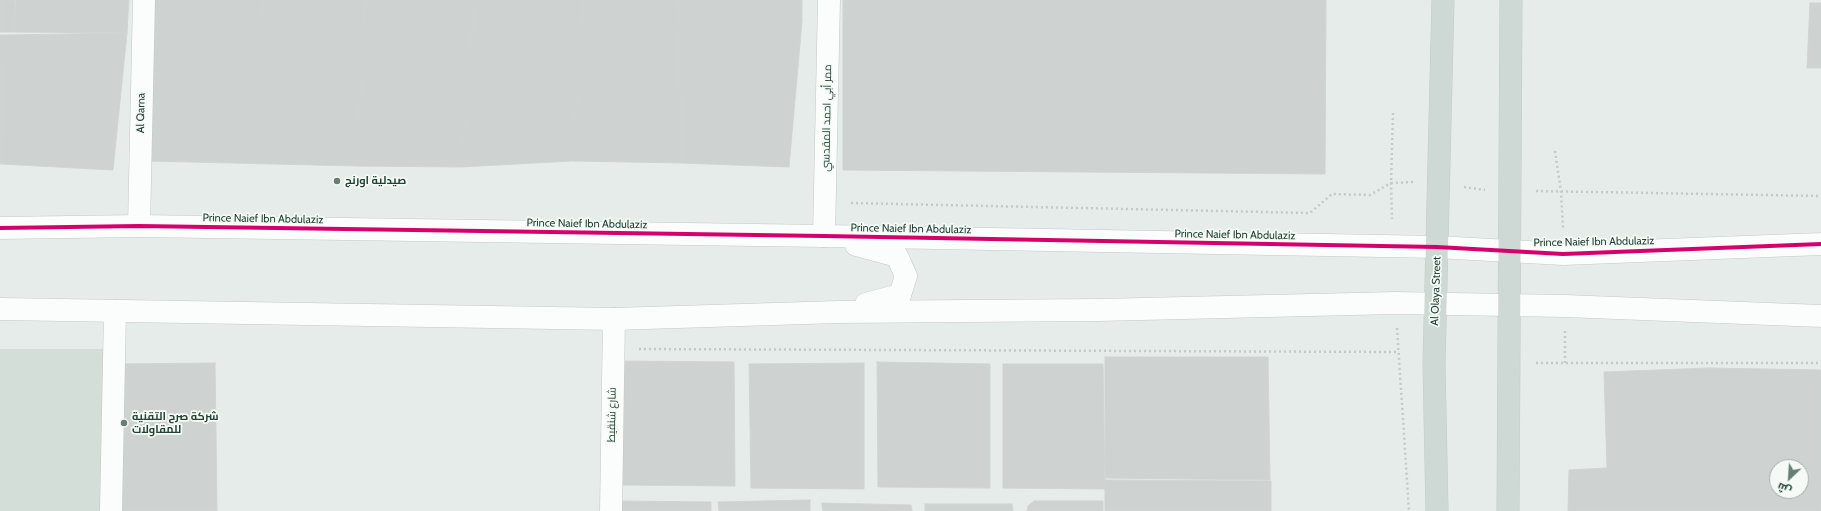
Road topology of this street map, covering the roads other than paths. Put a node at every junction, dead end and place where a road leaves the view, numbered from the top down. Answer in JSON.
{"nodes":[{"id":1,"x":144,"y":0,"type":"edge"},
{"id":2,"x":829,"y":0,"type":"edge"},
{"id":3,"x":1442,"y":0,"type":"edge"},
{"id":4,"x":1511,"y":0,"type":"edge"},
{"id":5,"x":139,"y":226,"type":"junction"},
{"id":6,"x":0,"y":228,"type":"edge"},
{"id":7,"x":824,"y":236,"type":"junction"},
{"id":8,"x":1821,"y":244,"type":"edge"},
{"id":9,"x":1437,"y":247,"type":"junction"},
{"id":10,"x":1510,"y":252,"type":"junction"},
{"id":11,"x":1435,"y":305,"type":"junction"},
{"id":12,"x":1509,"y":305,"type":"junction"},
{"id":13,"x":0,"y":309,"type":"edge"},
{"id":14,"x":115,"y":311,"type":"junction"},
{"id":15,"x":838,"y":312,"type":"junction"},
{"id":16,"x":1821,"y":316,"type":"edge"},
{"id":17,"x":614,"y":319,"type":"junction"},
{"id":18,"x":111,"y":511,"type":"edge"},
{"id":19,"x":611,"y":511,"type":"edge"},
{"id":20,"x":1437,"y":511,"type":"edge"},
{"id":21,"x":1508,"y":511,"type":"edge"}],
"edges":[{"from":1,"to":5,"type":"street","name":"Al Qarna"},
{"from":2,"to":7,"type":"street","name":"ممر أبي احمد المقدسي"},
{"from":3,"to":9,"type":"main road","name":"Al Olaya Street"},
{"from":4,"to":10,"type":"main road"},
{"from":5,"to":6,"type":"street","name":"Prince Naief Ibn Abdulaziz"},
{"from":5,"to":7,"type":"street","name":"Prince Naief Ibn Abdulaziz"},
{"from":7,"to":9,"type":"street","name":"Prince Naief Ibn Abdulaziz"},
{"from":7,"to":15,"type":"street"},
{"from":8,"to":10,"type":"street","name":"Prince Naief Ibn Abdulaziz"},
{"from":9,"to":10,"type":"street","name":"Prince Naief Ibn Abdulaziz"},
{"from":9,"to":11,"type":"main road","name":"Al Olaya Street"},
{"from":10,"to":12,"type":"main road"},
{"from":11,"to":12,"type":"street"},
{"from":11,"to":15,"type":"street"},
{"from":11,"to":20,"type":"main road","name":"Al Olaya Street"},
{"from":12,"to":16,"type":"street"},
{"from":12,"to":21,"type":"main road"},
{"from":13,"to":14,"type":"street"},
{"from":14,"to":17,"type":"street"},
{"from":14,"to":18,"type":"street"},
{"from":15,"to":17,"type":"street"},
{"from":17,"to":19,"type":"street","name":"شارع شنقيط"}]}
